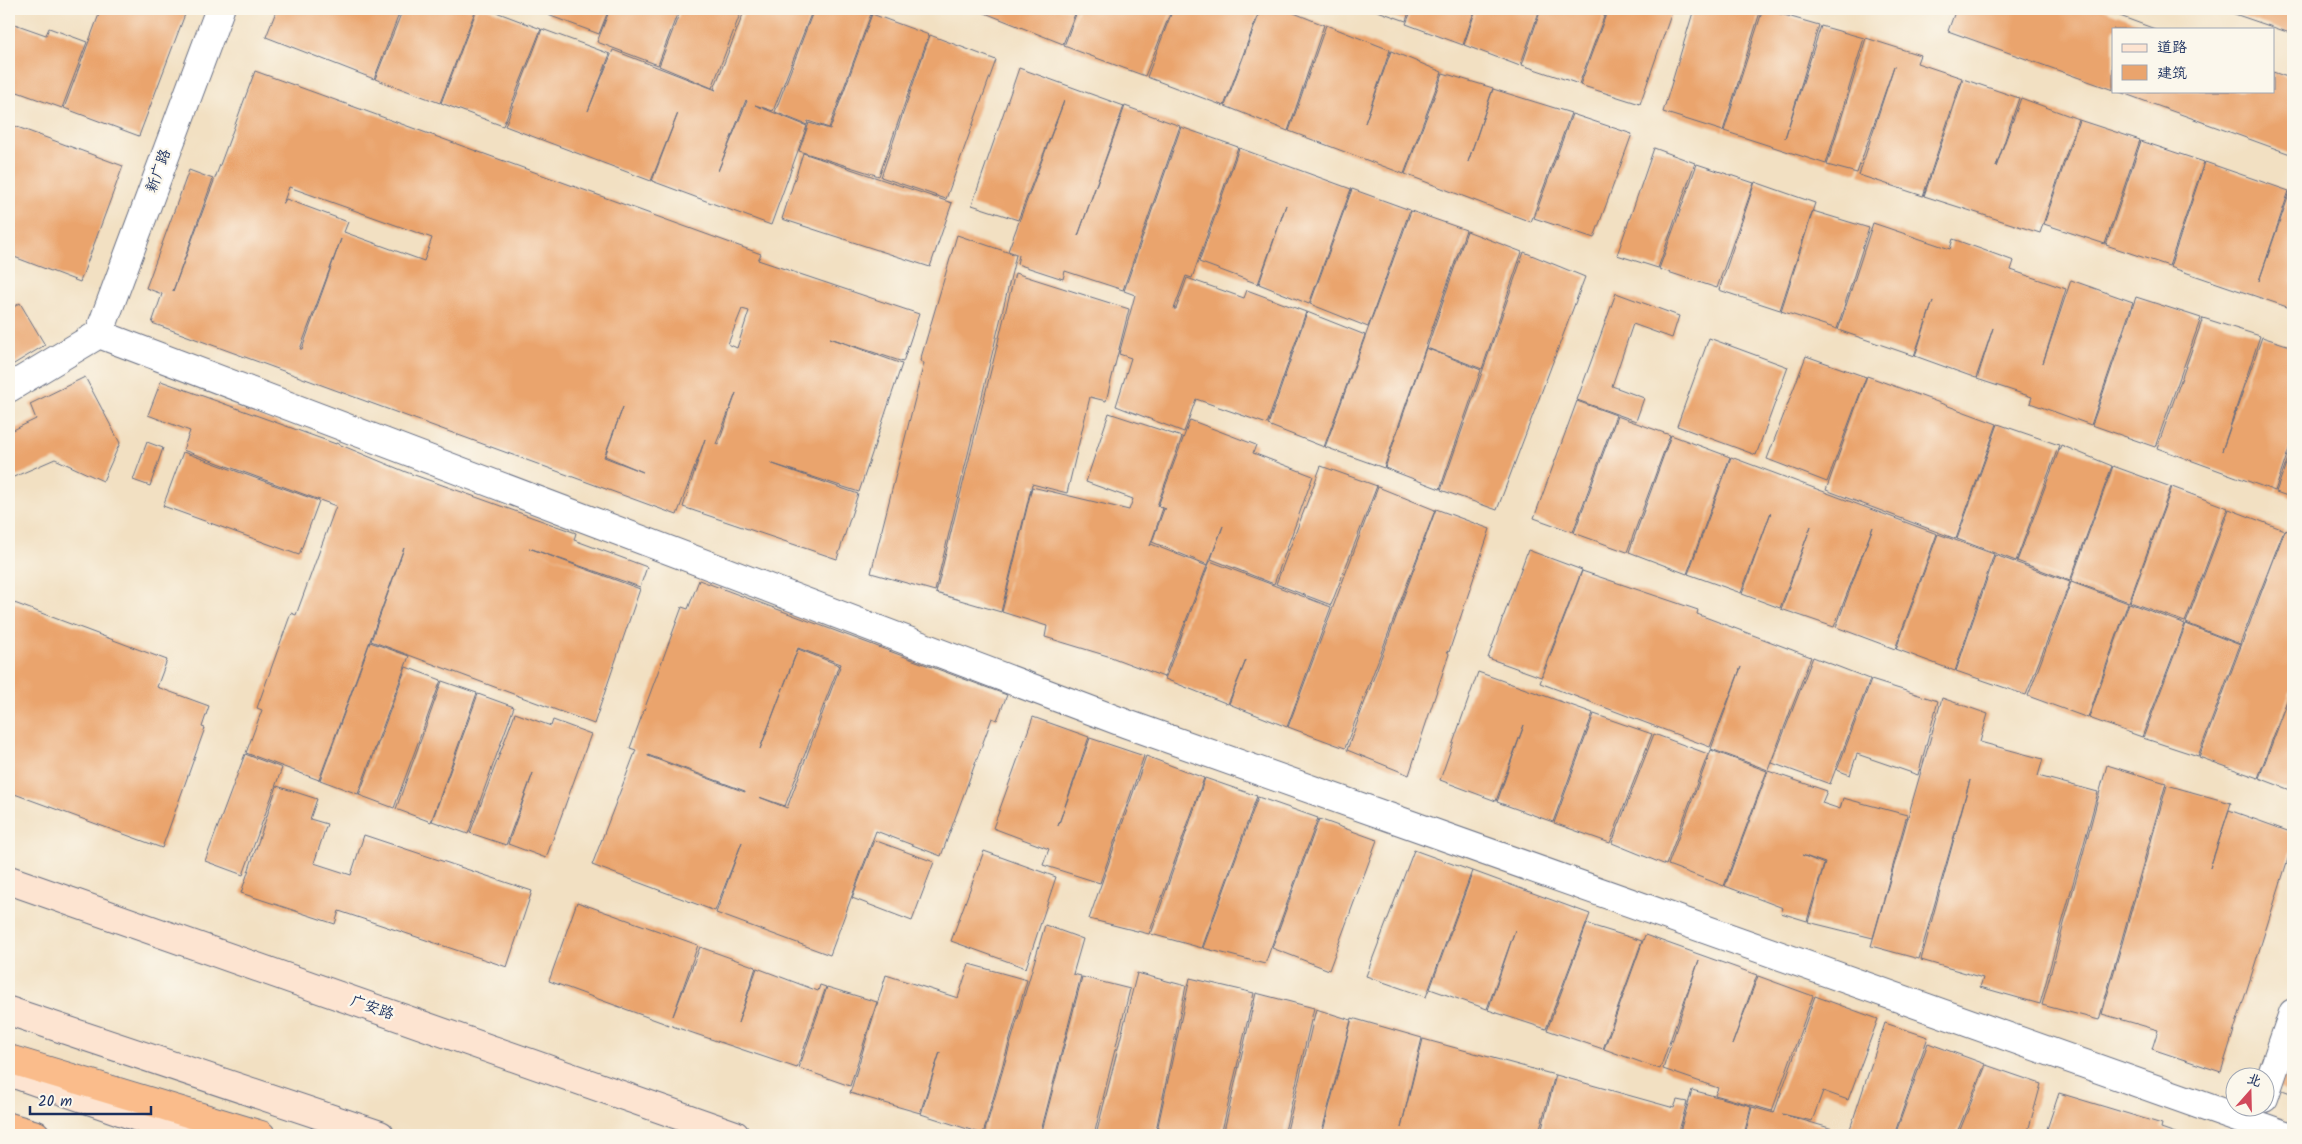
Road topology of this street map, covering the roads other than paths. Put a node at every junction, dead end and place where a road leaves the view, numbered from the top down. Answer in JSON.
{"nodes":[{"id":1,"x":220,"y":9,"type":"edge"},
{"id":2,"x":99,"y":334,"type":"junction"},
{"id":3,"x":9,"y":388,"type":"edge"},
{"id":4,"x":9,"y":880,"type":"edge"},
{"id":5,"x":9,"y":1011,"type":"edge"},
{"id":6,"x":2293,"y":1013,"type":"edge"},
{"id":7,"x":9,"y":1059,"type":"edge"},
{"id":8,"x":2274,"y":1069,"type":"edge"},
{"id":9,"x":9,"y":1072,"type":"edge"},
{"id":10,"x":2224,"y":1104,"type":"edge"},
{"id":11,"x":2258,"y":1116,"type":"edge"},
{"id":12,"x":9,"y":1127,"type":"edge"},
{"id":13,"x":36,"y":1135,"type":"edge"},
{"id":14,"x":189,"y":1135,"type":"edge"},
{"id":15,"x":261,"y":1135,"type":"edge"},
{"id":16,"x":380,"y":1135,"type":"edge"},
{"id":17,"x":735,"y":1135,"type":"edge"},
{"id":18,"x":2285,"y":1135,"type":"edge"}],
"edges":[{"from":1,"to":2,"type":"street","name":"新广路"},
{"from":2,"to":3,"type":"street"},
{"from":2,"to":10,"type":"street"},
{"from":4,"to":17,"type":"main road","name":"广安路"},
{"from":5,"to":16,"type":"main road"},
{"from":6,"to":8,"type":"street"},
{"from":7,"to":15,"type":"highway"},
{"from":9,"to":14,"type":"main road"},
{"from":11,"to":18,"type":"street"},
{"from":12,"to":13,"type":"highway"}]}
